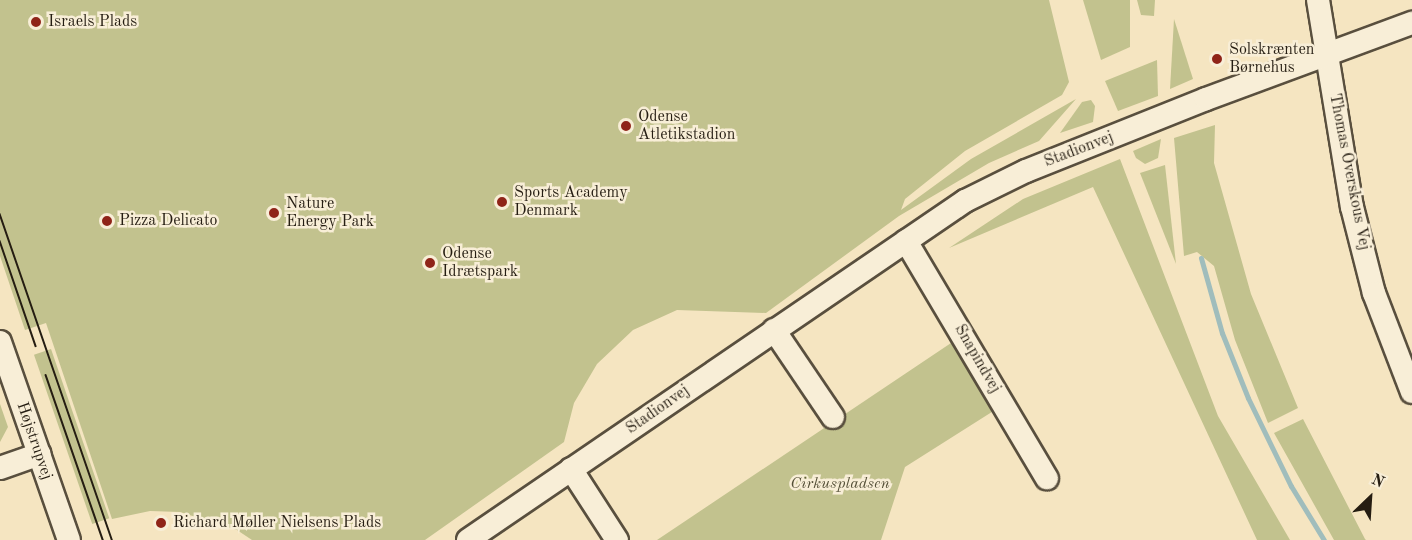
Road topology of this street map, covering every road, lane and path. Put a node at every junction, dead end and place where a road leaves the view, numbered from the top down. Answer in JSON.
{"nodes":[{"id":1,"x":1318,"y":0,"type":"edge"},
{"id":2,"x":1412,"y":23,"type":"edge"},
{"id":3,"x":1327,"y":52,"type":"junction"},
{"id":4,"x":906,"y":241,"type":"junction"},
{"id":5,"x":774,"y":330,"type":"junction"},
{"id":6,"x":0,"y":342,"type":"edge"},
{"id":7,"x":1412,"y":392,"type":"edge"},
{"id":8,"x":833,"y":417,"type":"dead end"},
{"id":9,"x":40,"y":454,"type":"junction"},
{"id":10,"x":0,"y":468,"type":"edge"},
{"id":11,"x":571,"y":470,"type":"junction"},
{"id":12,"x":1047,"y":478,"type":"dead end"},
{"id":13,"x":69,"y":540,"type":"edge"},
{"id":14,"x":468,"y":540,"type":"edge"},
{"id":15,"x":616,"y":540,"type":"edge"}],
"edges":[{"from":1,"to":3,"type":"street","name":"Thomas Overskous Vej"},
{"from":2,"to":3,"type":"street","name":"Stadionvej"},
{"from":3,"to":4,"type":"street","name":"Stadionvej"},
{"from":3,"to":7,"type":"street","name":"Thomas Overskous Vej"},
{"from":4,"to":5,"type":"street","name":"Stadionvej"},
{"from":4,"to":12,"type":"street","name":"Snapindvej"},
{"from":5,"to":8,"type":"street"},
{"from":5,"to":11,"type":"street","name":"Stadionvej"},
{"from":6,"to":9,"type":"street","name":"Højstrupvej"},
{"from":9,"to":10,"type":"street"},
{"from":9,"to":13,"type":"street","name":"Højstrupvej"},
{"from":11,"to":14,"type":"street","name":"Stadionvej"},
{"from":11,"to":15,"type":"street"}]}
